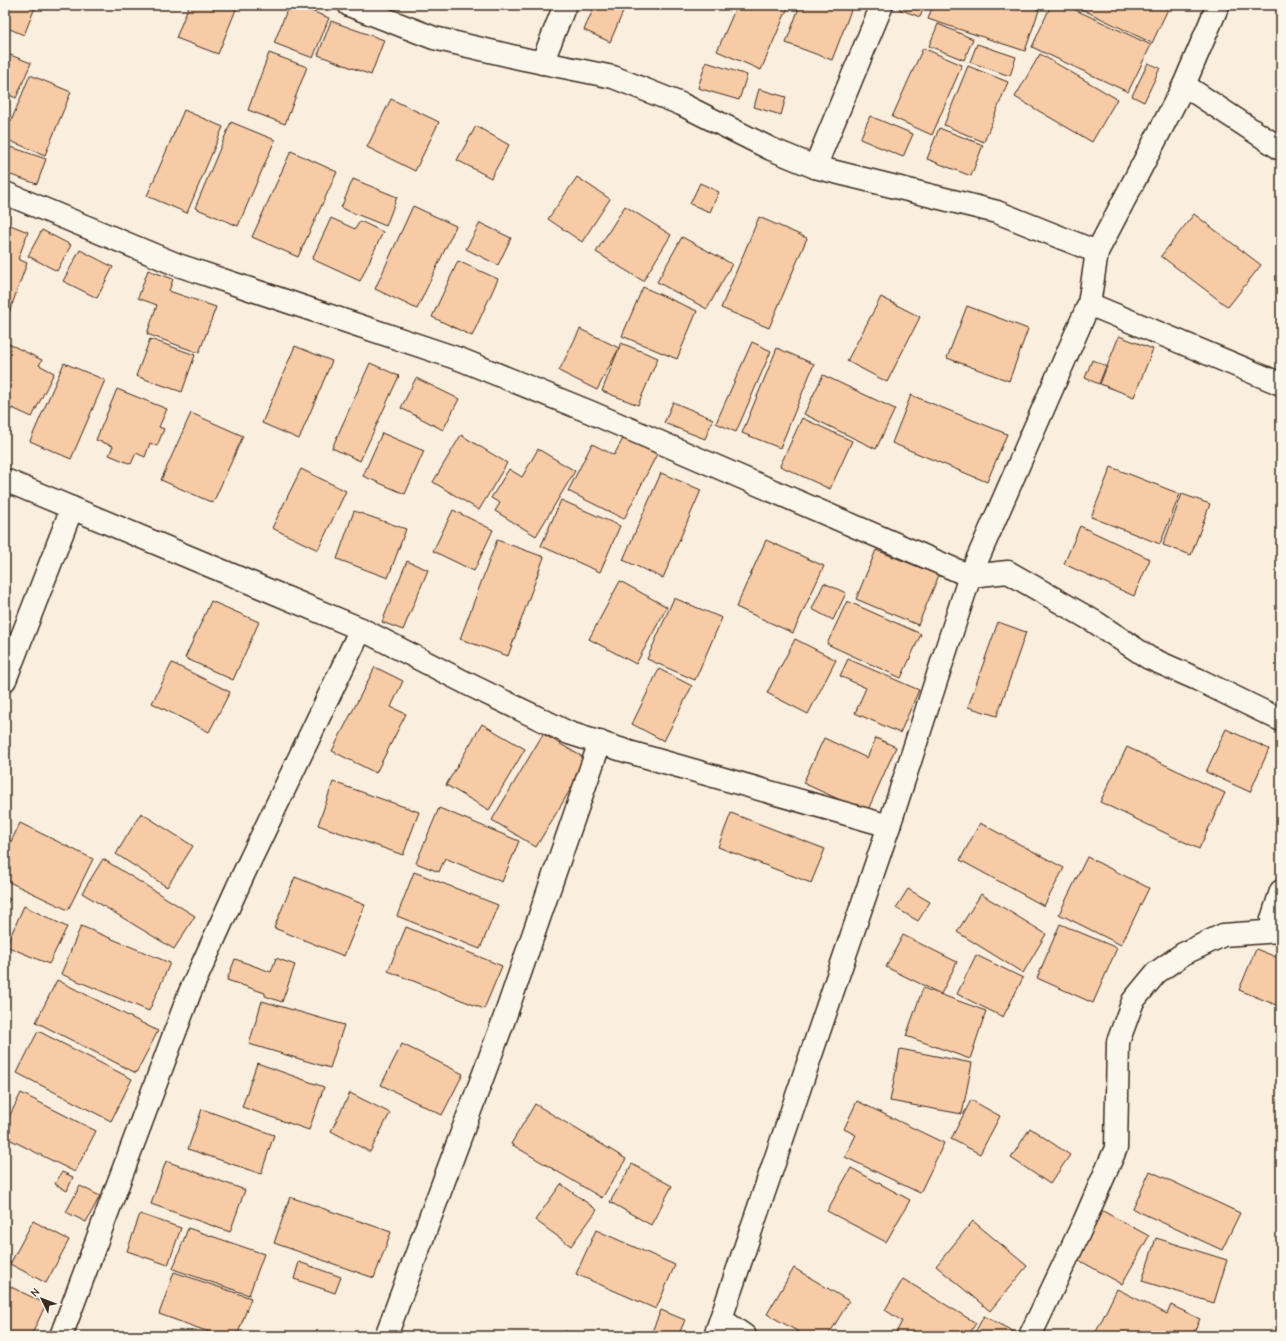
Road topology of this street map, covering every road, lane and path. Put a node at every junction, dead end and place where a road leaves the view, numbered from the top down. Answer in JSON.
{"nodes":[{"id":1,"x":349,"y":5,"type":"edge"},
{"id":2,"x":565,"y":5,"type":"edge"},
{"id":3,"x":882,"y":5,"type":"edge"},
{"id":4,"x":1218,"y":5,"type":"edge"},
{"id":5,"x":542,"y":63,"type":"junction"},
{"id":6,"x":1184,"y":85,"type":"junction"},
{"id":7,"x":1281,"y":149,"type":"edge"},
{"id":8,"x":814,"y":167,"type":"junction"},
{"id":9,"x":5,"y":193,"type":"edge"},
{"id":10,"x":1097,"y":252,"type":"junction"},
{"id":11,"x":1089,"y":304,"type":"junction"},
{"id":12,"x":1281,"y":384,"type":"edge"},
{"id":13,"x":5,"y":480,"type":"edge"},
{"id":14,"x":72,"y":508,"type":"junction"},
{"id":15,"x":970,"y":576,"type":"junction"},
{"id":16,"x":361,"y":629,"type":"junction"},
{"id":17,"x":5,"y":680,"type":"edge"},
{"id":18,"x":1281,"y":720,"type":"edge"},
{"id":19,"x":600,"y":742,"type":"junction"},
{"id":20,"x":889,"y":826,"type":"junction"},
{"id":21,"x":1281,"y":891,"type":"edge"},
{"id":22,"x":1280,"y":933,"type":"edge"},
{"id":23,"x":718,"y":1328,"type":"edge"},
{"id":24,"x":61,"y":1336,"type":"edge"},
{"id":25,"x":386,"y":1336,"type":"edge"},
{"id":26,"x":745,"y":1336,"type":"edge"},
{"id":27,"x":1030,"y":1336,"type":"edge"}],
"edges":[{"from":1,"to":5,"type":"street"},
{"from":2,"to":5,"type":"street"},
{"from":3,"to":8,"type":"street"},
{"from":4,"to":6,"type":"street"},
{"from":5,"to":8,"type":"street"},
{"from":6,"to":7,"type":"street"},
{"from":6,"to":10,"type":"street"},
{"from":8,"to":10,"type":"street"},
{"from":9,"to":15,"type":"street"},
{"from":10,"to":11,"type":"street"},
{"from":11,"to":12,"type":"street"},
{"from":11,"to":15,"type":"street"},
{"from":13,"to":14,"type":"street"},
{"from":14,"to":16,"type":"street"},
{"from":14,"to":17,"type":"street"},
{"from":15,"to":18,"type":"street"},
{"from":15,"to":20,"type":"street"},
{"from":16,"to":19,"type":"street"},
{"from":16,"to":24,"type":"street"},
{"from":19,"to":20,"type":"street"},
{"from":19,"to":25,"type":"street"},
{"from":20,"to":23,"type":"street"},
{"from":21,"to":22,"type":"street"},
{"from":22,"to":27,"type":"street"},
{"from":23,"to":26,"type":"street"}]}
